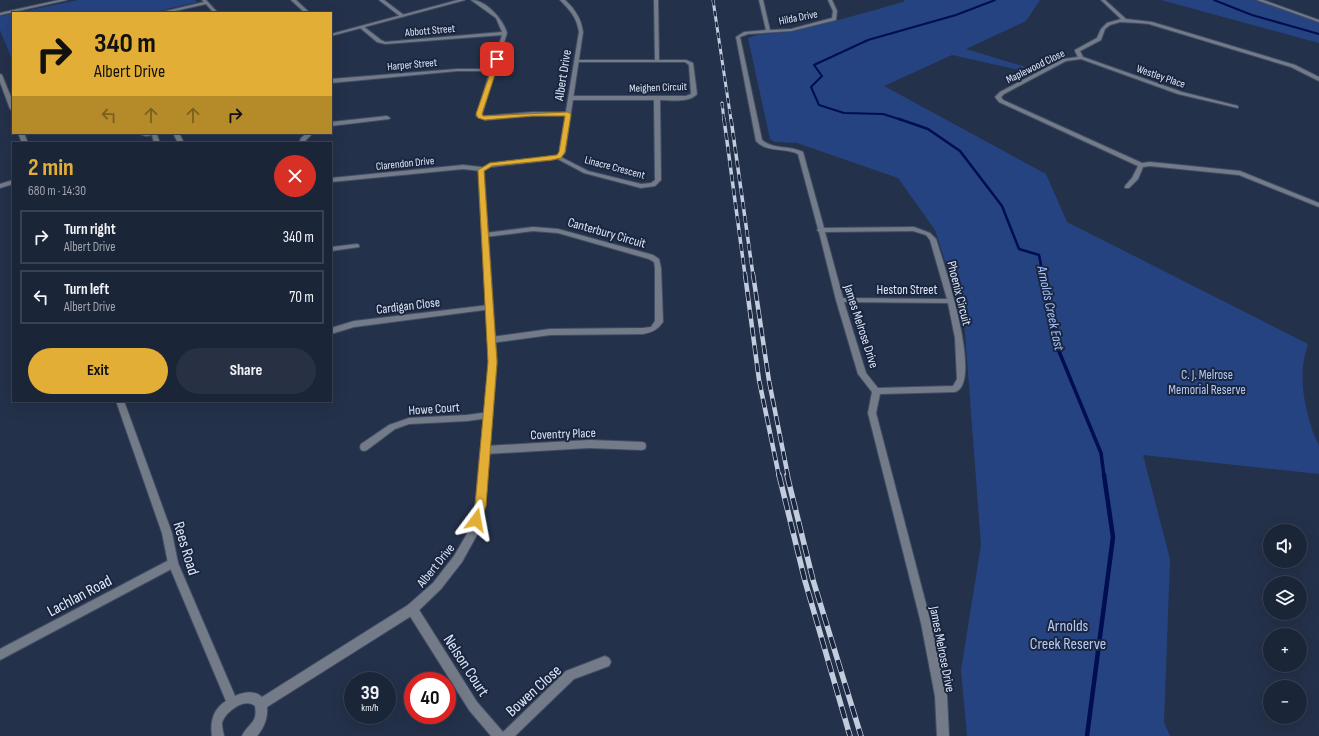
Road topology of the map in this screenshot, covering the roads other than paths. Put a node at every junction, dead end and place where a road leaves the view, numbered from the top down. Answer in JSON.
{"nodes":[{"id":1,"x":65,"y":0,"type":"edge"},
{"id":2,"x":293,"y":0,"type":"edge"},
{"id":3,"x":382,"y":0,"type":"edge"},
{"id":4,"x":463,"y":0,"type":"edge"},
{"id":5,"x":473,"y":0,"type":"edge"},
{"id":6,"x":562,"y":0,"type":"edge"},
{"id":7,"x":656,"y":0,"type":"edge"},
{"id":8,"x":761,"y":0,"type":"edge"},
{"id":9,"x":830,"y":0,"type":"edge"},
{"id":10,"x":1104,"y":0,"type":"edge"},
{"id":11,"x":1259,"y":0,"type":"edge"},
{"id":12,"x":205,"y":1,"type":"edge"},
{"id":13,"x":164,"y":12,"type":"edge"},
{"id":14,"x":215,"y":12,"type":"edge"},
{"id":15,"x":307,"y":12,"type":"edge"},
{"id":16,"x":0,"y":14,"type":"edge"},
{"id":17,"x":403,"y":16,"type":"junction"},
{"id":18,"x":1126,"y":20,"type":"junction"},
{"id":19,"x":1319,"y":21,"type":"edge"},
{"id":20,"x":361,"y":27,"type":"junction"},
{"id":21,"x":768,"y":31,"type":"junction"},
{"id":22,"x":505,"y":33,"type":"junction"},
{"id":23,"x":332,"y":35,"type":"edge"},
{"id":24,"x":1081,"y":58,"type":"junction"},
{"id":25,"x":576,"y":61,"type":"junction"},
{"id":26,"x":657,"y":61,"type":"junction"},
{"id":27,"x":494,"y":70,"type":"junction"},
{"id":28,"x":0,"y":75,"type":"edge"},
{"id":29,"x":1319,"y":78,"type":"edge"},
{"id":30,"x":332,"y":81,"type":"edge"},
{"id":31,"x":571,"y":98,"type":"junction"},
{"id":32,"x":657,"y":98,"type":"junction"},
{"id":33,"x":12,"y":106,"type":"edge"},
{"id":34,"x":1236,"y":107,"type":"dead end"},
{"id":35,"x":568,"y":114,"type":"junction"},
{"id":36,"x":387,"y":118,"type":"dead end"},
{"id":37,"x":332,"y":124,"type":"edge"},
{"id":38,"x":309,"y":134,"type":"edge"},
{"id":39,"x":302,"y":142,"type":"edge"},
{"id":40,"x":557,"y":157,"type":"junction"},
{"id":41,"x":1141,"y":165,"type":"junction"},
{"id":42,"x":482,"y":168,"type":"junction"},
{"id":43,"x":332,"y":180,"type":"edge"},
{"id":44,"x":12,"y":182,"type":"edge"},
{"id":45,"x":0,"y":186,"type":"edge"},
{"id":46,"x":1127,"y":186,"type":"dead end"},
{"id":47,"x":1319,"y":204,"type":"edge"},
{"id":48,"x":820,"y":230,"type":"junction"},
{"id":49,"x":484,"y":236,"type":"junction"},
{"id":50,"x":357,"y":246,"type":"dead end"},
{"id":51,"x":332,"y":249,"type":"edge"},
{"id":52,"x":840,"y":300,"type":"junction"},
{"id":53,"x":951,"y":300,"type":"junction"},
{"id":54,"x":489,"y":307,"type":"junction"},
{"id":55,"x":332,"y":331,"type":"edge"},
{"id":56,"x":491,"y":340,"type":"junction"},
{"id":57,"x":876,"y":391,"type":"junction"},
{"id":58,"x":120,"y":402,"type":"edge"},
{"id":59,"x":489,"y":415,"type":"junction"},
{"id":60,"x":642,"y":446,"type":"dead end"},
{"id":61,"x":364,"y":447,"type":"dead end"},
{"id":62,"x":486,"y":450,"type":"junction"},
{"id":63,"x":174,"y":563,"type":"junction"},
{"id":64,"x":412,"y":609,"type":"junction"},
{"id":65,"x":0,"y":655,"type":"edge"},
{"id":66,"x":605,"y":662,"type":"dead end"},
{"id":67,"x":232,"y":702,"type":"junction"},
{"id":68,"x":261,"y":704,"type":"junction"},
{"id":69,"x":216,"y":735,"type":"edge"},
{"id":70,"x":248,"y":736,"type":"edge"},
{"id":71,"x":499,"y":736,"type":"edge"},
{"id":72,"x":507,"y":736,"type":"edge"},
{"id":73,"x":943,"y":736,"type":"edge"}],
"edges":[{"from":1,"to":16,"type":"street"},
{"from":2,"to":15,"type":"street"},
{"from":3,"to":17,"type":"street"},
{"from":4,"to":17,"type":"street"},
{"from":5,"to":22,"type":"street"},
{"from":6,"to":25,"type":"street","name":"Albert Drive"},
{"from":7,"to":26,"type":"street"},
{"from":8,"to":21,"type":"street"},
{"from":9,"to":21,"type":"street","name":"Hilda Drive"},
{"from":10,"to":18,"type":"street"},
{"from":11,"to":19,"type":"street"},
{"from":12,"to":13,"type":"street"},
{"from":12,"to":14,"type":"street"},
{"from":17,"to":20,"type":"street"},
{"from":18,"to":24,"type":"street","name":"Maplewood Close"},
{"from":18,"to":29,"type":"street","name":"Maplewood Close"},
{"from":20,"to":22,"type":"street","name":"Abbott Street"},
{"from":20,"to":23,"type":"street"},
{"from":21,"to":48,"type":"street","name":"James Melrose Drive"},
{"from":22,"to":27,"type":"street"},
{"from":24,"to":34,"type":"street","name":"Westley Place"},
{"from":24,"to":41,"type":"street","name":"Maplewood Close"},
{"from":25,"to":26,"type":"street","name":"Meighen Circuit"},
{"from":25,"to":31,"type":"street","name":"Albert Drive"},
{"from":26,"to":32,"type":"street","name":"Meighen Circuit"},
{"from":27,"to":30,"type":"street","name":"Harper Street"},
{"from":27,"to":35,"type":"street"},
{"from":28,"to":33,"type":"street"},
{"from":31,"to":32,"type":"street","name":"Meighen Circuit"},
{"from":31,"to":35,"type":"street","name":"Albert Drive"},
{"from":32,"to":40,"type":"street","name":"Linacre Crescent"},
{"from":35,"to":40,"type":"street","name":"Albert Drive"},
{"from":36,"to":37,"type":"street"},
{"from":38,"to":39,"type":"street"},
{"from":40,"to":42,"type":"street"},
{"from":41,"to":46,"type":"street"},
{"from":41,"to":47,"type":"street","name":"Maplewood Close"},
{"from":42,"to":43,"type":"street","name":"Clarendon Drive"},
{"from":42,"to":49,"type":"street","name":"Albert Drive"},
{"from":44,"to":45,"type":"street"},
{"from":48,"to":52,"type":"street","name":"James Melrose Drive"},
{"from":48,"to":53,"type":"street","name":"Phoenix Circuit"},
{"from":49,"to":54,"type":"street","name":"Albert Drive"},
{"from":49,"to":56,"type":"street","name":"Canterbury Circuit"},
{"from":50,"to":51,"type":"street"},
{"from":52,"to":53,"type":"street","name":"Heston Street"},
{"from":52,"to":57,"type":"street","name":"James Melrose Drive"},
{"from":53,"to":57,"type":"street","name":"Phoenix Circuit"},
{"from":54,"to":55,"type":"street","name":"Cardigan Close"},
{"from":54,"to":56,"type":"street","name":"Albert Drive"},
{"from":56,"to":59,"type":"street","name":"Albert Drive"},
{"from":57,"to":73,"type":"street","name":"James Melrose Drive"},
{"from":58,"to":63,"type":"street","name":"Rees Road"},
{"from":59,"to":61,"type":"street","name":"Howe Court"},
{"from":59,"to":62,"type":"street","name":"Albert Drive"},
{"from":60,"to":62,"type":"street","name":"Coventry Place"},
{"from":62,"to":64,"type":"street","name":"Albert Drive"},
{"from":63,"to":65,"type":"street","name":"Lachlan Road"},
{"from":63,"to":67,"type":"street","name":"Rees Road"},
{"from":64,"to":68,"type":"street","name":"Albert Drive"},
{"from":64,"to":71,"type":"street","name":"Nelson Court"},
{"from":66,"to":72,"type":"street","name":"Bowen Close"},
{"from":67,"to":68,"type":"street"},
{"from":67,"to":69,"type":"street"},
{"from":68,"to":70,"type":"street"}]}
